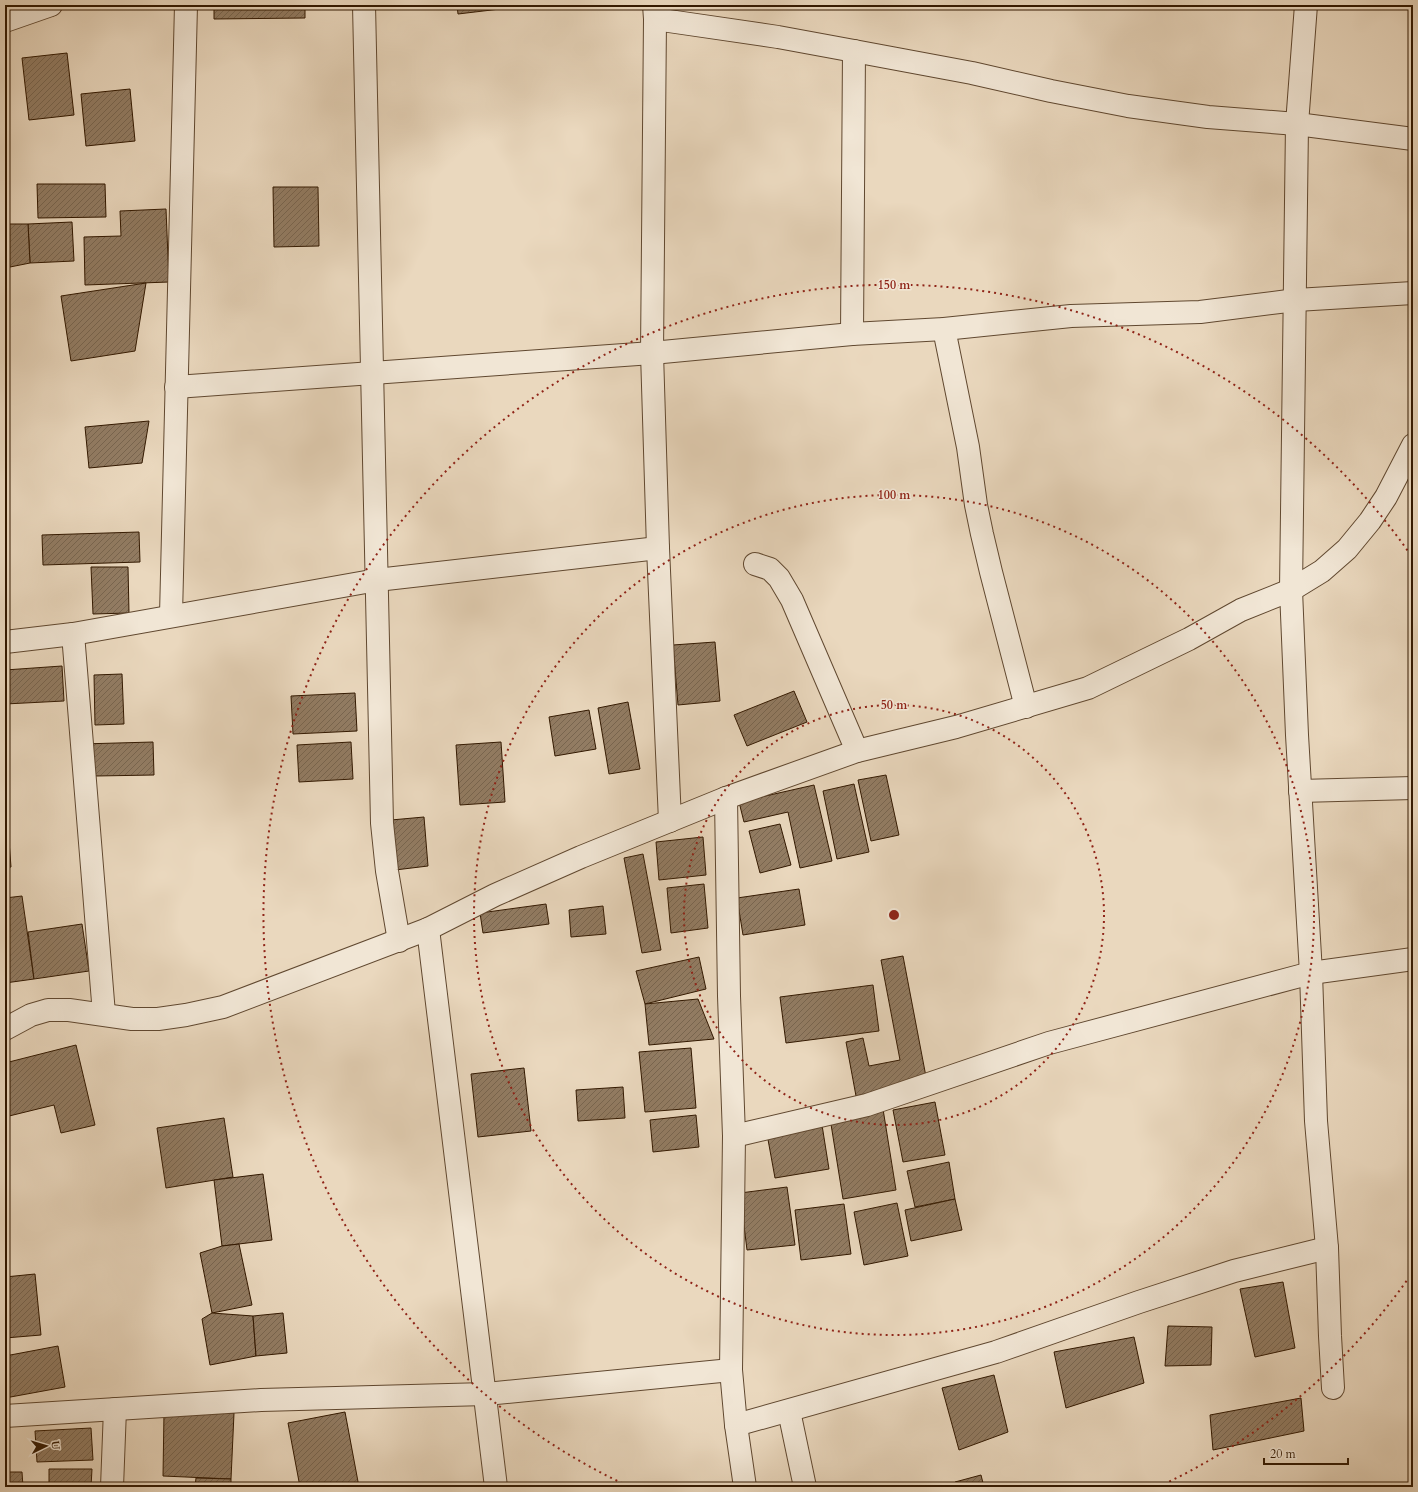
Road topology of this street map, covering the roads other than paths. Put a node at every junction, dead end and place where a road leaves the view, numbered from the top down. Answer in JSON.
{"nodes":[{"id":1,"x":51,"y":5,"type":"edge"},
{"id":2,"x":186,"y":5,"type":"edge"},
{"id":3,"x":364,"y":5,"type":"edge"},
{"id":4,"x":1306,"y":5,"type":"edge"},
{"id":5,"x":654,"y":12,"type":"edge"},
{"id":6,"x":5,"y":21,"type":"edge"},
{"id":7,"x":854,"y":51,"type":"junction"},
{"id":8,"x":1297,"y":124,"type":"junction"},
{"id":9,"x":1413,"y":140,"type":"edge"},
{"id":10,"x":1413,"y":293,"type":"edge"},
{"id":11,"x":1296,"y":300,"type":"junction"},
{"id":12,"x":944,"y":329,"type":"junction"},
{"id":13,"x":852,"y":334,"type":"junction"},
{"id":14,"x":652,"y":353,"type":"junction"},
{"id":15,"x":372,"y":373,"type":"junction"},
{"id":16,"x":176,"y":386,"type":"junction"},
{"id":17,"x":1413,"y":445,"type":"edge"},
{"id":18,"x":658,"y":548,"type":"junction"},
{"id":19,"x":755,"y":564,"type":"dead end"},
{"id":20,"x":378,"y":580,"type":"junction"},
{"id":21,"x":1290,"y":590,"type":"junction"},
{"id":22,"x":171,"y":615,"type":"junction"},
{"id":23,"x":73,"y":634,"type":"junction"},
{"id":24,"x":5,"y":642,"type":"edge"},
{"id":25,"x":1026,"y":707,"type":"junction"},
{"id":26,"x":857,"y":751,"type":"junction"},
{"id":27,"x":1413,"y":788,"type":"edge"},
{"id":28,"x":1300,"y":791,"type":"junction"},
{"id":29,"x":726,"y":798,"type":"junction"},
{"id":30,"x":670,"y":821,"type":"junction"},
{"id":31,"x":428,"y":929,"type":"junction"},
{"id":32,"x":399,"y":941,"type":"junction"},
{"id":33,"x":1413,"y":959,"type":"edge"},
{"id":34,"x":1310,"y":973,"type":"junction"},
{"id":35,"x":104,"y":1014,"type":"junction"},
{"id":36,"x":5,"y":1029,"type":"edge"},
{"id":37,"x":734,"y":1136,"type":"junction"},
{"id":38,"x":1327,"y":1248,"type":"junction"},
{"id":39,"x":731,"y":1370,"type":"junction"},
{"id":40,"x":1333,"y":1388,"type":"dead end"},
{"id":41,"x":486,"y":1394,"type":"junction"},
{"id":42,"x":115,"y":1409,"type":"junction"},
{"id":43,"x":789,"y":1411,"type":"junction"},
{"id":44,"x":5,"y":1416,"type":"edge"},
{"id":45,"x":736,"y":1425,"type":"junction"},
{"id":46,"x":112,"y":1487,"type":"edge"},
{"id":47,"x":496,"y":1487,"type":"edge"},
{"id":48,"x":745,"y":1487,"type":"edge"},
{"id":49,"x":805,"y":1487,"type":"edge"}],
"edges":[{"from":1,"to":6,"type":"street"},
{"from":2,"to":16,"type":"street"},
{"from":3,"to":15,"type":"street"},
{"from":4,"to":8,"type":"street"},
{"from":5,"to":7,"type":"street"},
{"from":5,"to":14,"type":"street"},
{"from":7,"to":8,"type":"street"},
{"from":7,"to":13,"type":"street"},
{"from":8,"to":9,"type":"street"},
{"from":8,"to":11,"type":"street"},
{"from":10,"to":11,"type":"street"},
{"from":11,"to":12,"type":"street"},
{"from":11,"to":21,"type":"street"},
{"from":12,"to":13,"type":"street"},
{"from":12,"to":25,"type":"street"},
{"from":13,"to":14,"type":"street"},
{"from":14,"to":15,"type":"street"},
{"from":14,"to":18,"type":"street"},
{"from":15,"to":16,"type":"street"},
{"from":15,"to":20,"type":"street"},
{"from":16,"to":22,"type":"street"},
{"from":17,"to":21,"type":"street"},
{"from":18,"to":20,"type":"street"},
{"from":18,"to":30,"type":"street"},
{"from":19,"to":26,"type":"street"},
{"from":20,"to":22,"type":"street"},
{"from":20,"to":32,"type":"street"},
{"from":21,"to":25,"type":"street"},
{"from":21,"to":28,"type":"street"},
{"from":22,"to":23,"type":"street"},
{"from":23,"to":24,"type":"street"},
{"from":23,"to":35,"type":"street"},
{"from":25,"to":26,"type":"street"},
{"from":26,"to":29,"type":"street"},
{"from":27,"to":28,"type":"street"},
{"from":28,"to":34,"type":"street"},
{"from":29,"to":30,"type":"street"},
{"from":29,"to":37,"type":"street"},
{"from":30,"to":31,"type":"street"},
{"from":31,"to":32,"type":"street"},
{"from":31,"to":41,"type":"street"},
{"from":32,"to":35,"type":"street"},
{"from":33,"to":34,"type":"street"},
{"from":34,"to":37,"type":"street"},
{"from":34,"to":38,"type":"street"},
{"from":35,"to":36,"type":"street"},
{"from":37,"to":39,"type":"street"},
{"from":38,"to":40,"type":"street"},
{"from":38,"to":43,"type":"street"},
{"from":39,"to":41,"type":"street"},
{"from":39,"to":45,"type":"street"},
{"from":41,"to":42,"type":"street"},
{"from":41,"to":47,"type":"street"},
{"from":42,"to":44,"type":"street"},
{"from":42,"to":46,"type":"street"},
{"from":43,"to":45,"type":"street"},
{"from":43,"to":49,"type":"street"},
{"from":45,"to":48,"type":"street"}]}
